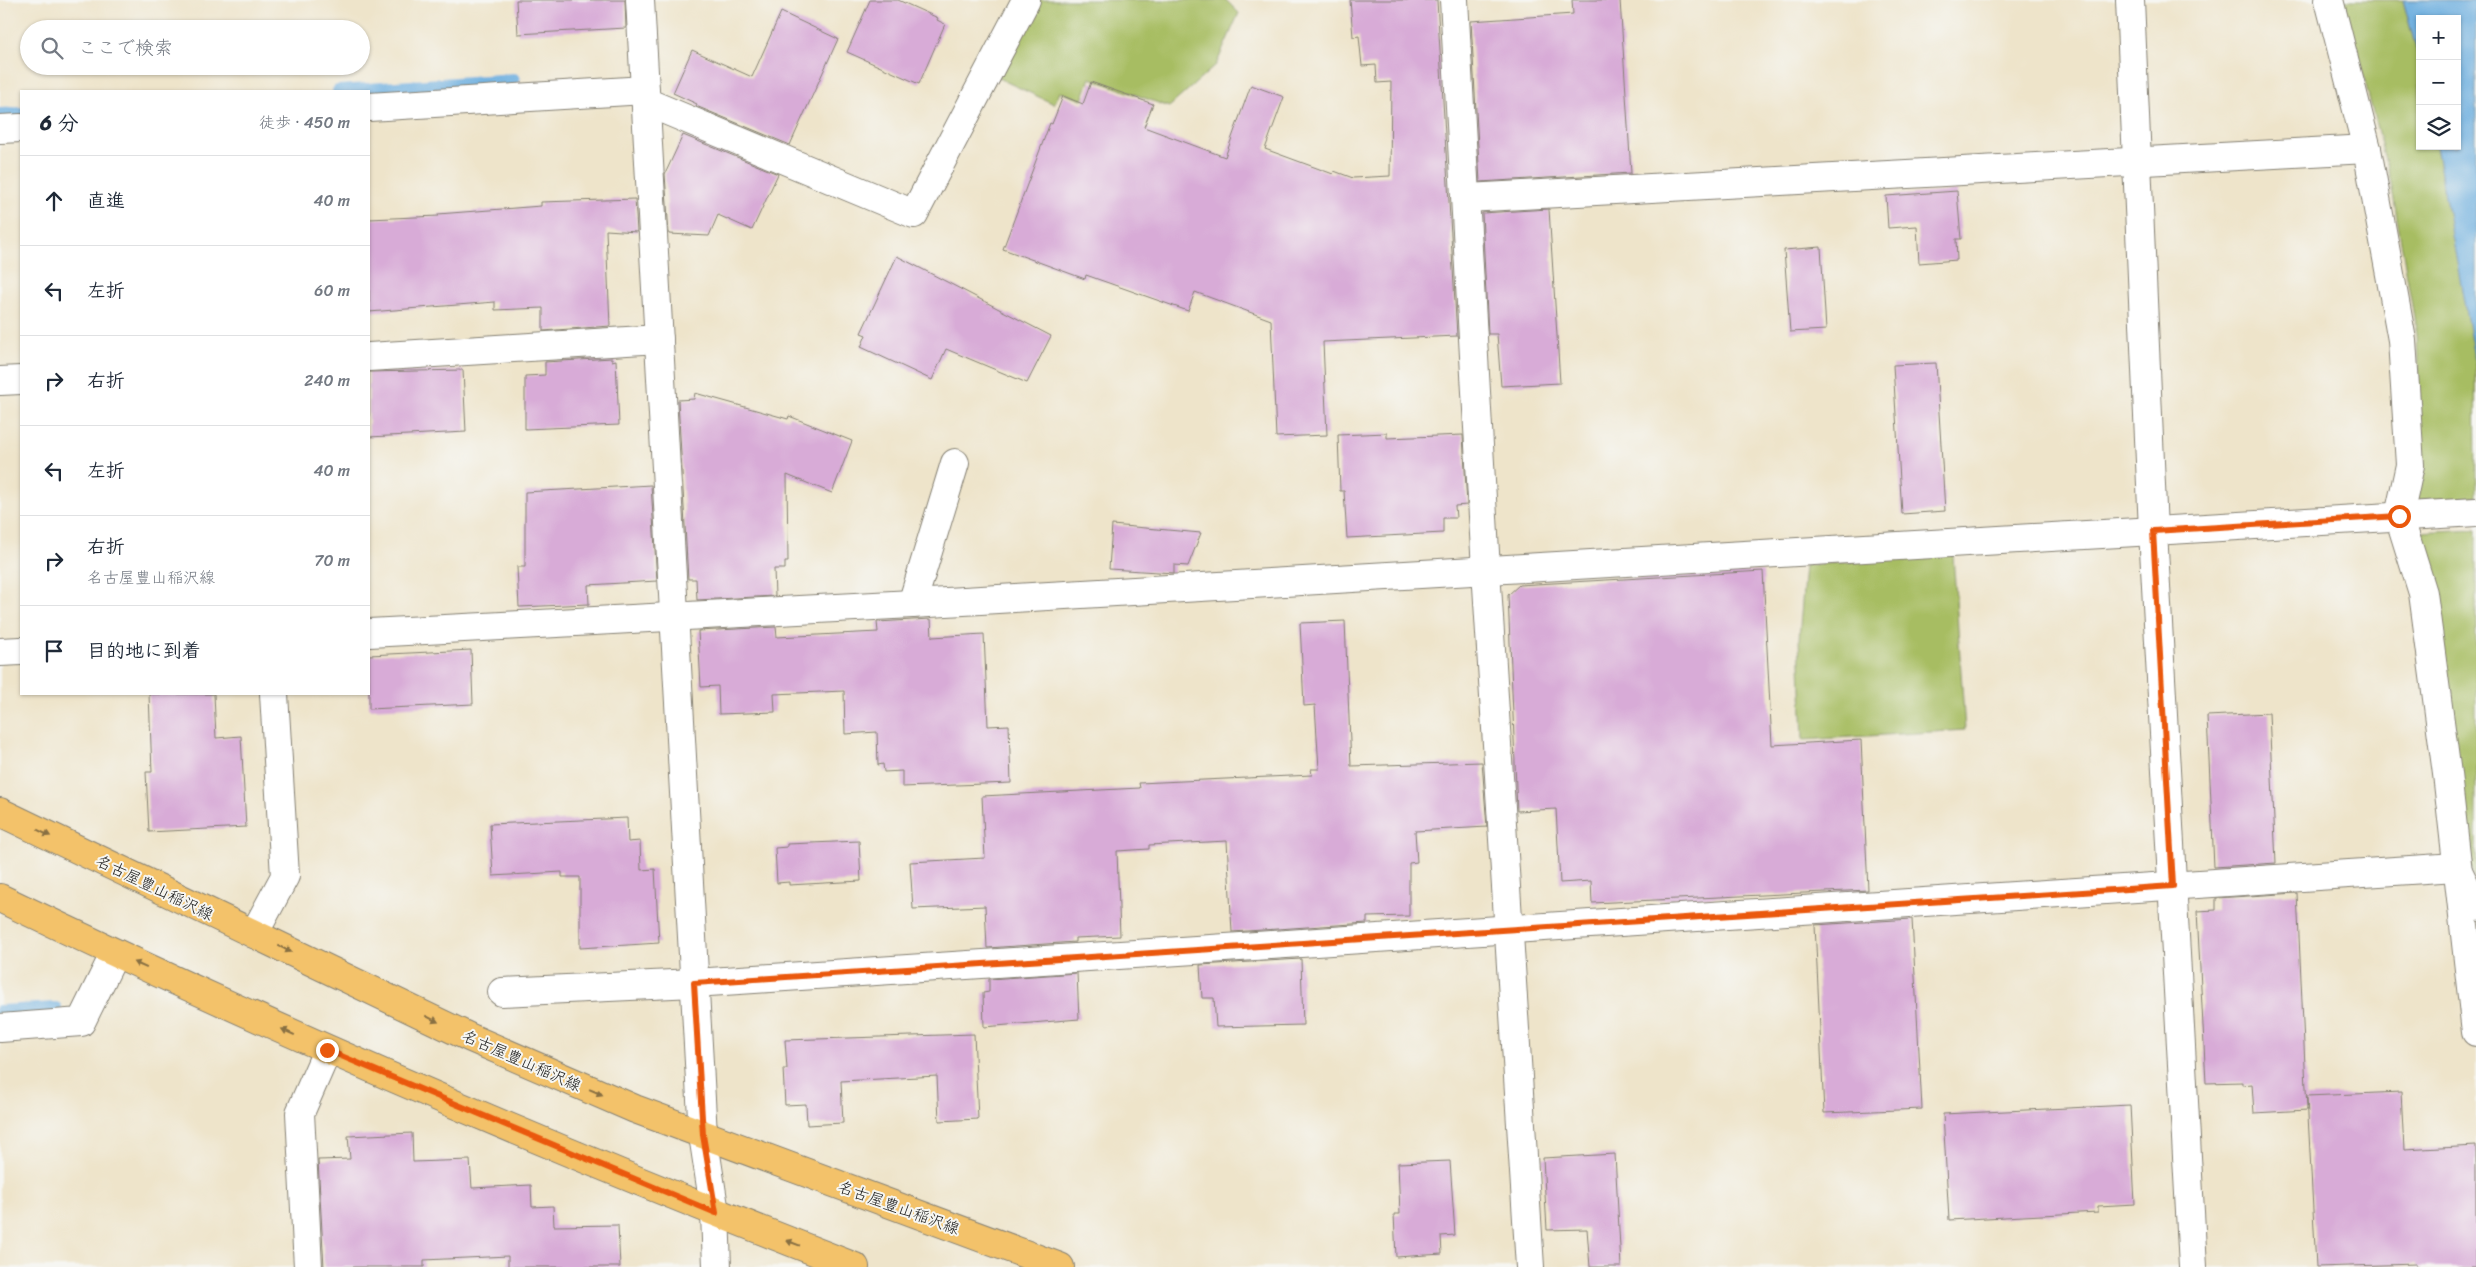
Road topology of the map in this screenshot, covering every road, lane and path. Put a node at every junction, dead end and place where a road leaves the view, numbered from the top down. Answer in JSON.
{"nodes":[{"id":1,"x":640,"y":0,"type":"edge"},
{"id":2,"x":1026,"y":0,"type":"edge"},
{"id":3,"x":1454,"y":0,"type":"edge"},
{"id":4,"x":2130,"y":0,"type":"edge"},
{"id":5,"x":2329,"y":0,"type":"edge"},
{"id":6,"x":646,"y":96,"type":"junction"},
{"id":7,"x":370,"y":107,"type":"edge"},
{"id":8,"x":20,"y":128,"type":"edge"},
{"id":9,"x":0,"y":129,"type":"edge"},
{"id":10,"x":2367,"y":148,"type":"junction"},
{"id":11,"x":2137,"y":161,"type":"junction"},
{"id":12,"x":1467,"y":198,"type":"junction"},
{"id":13,"x":659,"y":339,"type":"junction"},
{"id":14,"x":370,"y":357,"type":"edge"},
{"id":15,"x":20,"y":380,"type":"edge"},
{"id":16,"x":0,"y":381,"type":"edge"},
{"id":17,"x":955,"y":463,"type":"dead end"},
{"id":18,"x":2476,"y":512,"type":"edge"},
{"id":19,"x":2409,"y":516,"type":"junction"},
{"id":20,"x":2153,"y":531,"type":"junction"},
{"id":21,"x":1486,"y":570,"type":"junction"},
{"id":22,"x":912,"y":604,"type":"junction"},
{"id":23,"x":674,"y":617,"type":"junction"},
{"id":24,"x":370,"y":633,"type":"edge"},
{"id":25,"x":20,"y":650,"type":"edge"},
{"id":26,"x":0,"y":652,"type":"edge"},
{"id":27,"x":274,"y":695,"type":"edge"},
{"id":28,"x":0,"y":812,"type":"edge"},
{"id":29,"x":2456,"y":867,"type":"junction"},
{"id":30,"x":2173,"y":886,"type":"junction"},
{"id":31,"x":0,"y":898,"type":"edge"},
{"id":32,"x":2476,"y":907,"type":"edge"},
{"id":33,"x":1509,"y":930,"type":"junction"},
{"id":34,"x":254,"y":934,"type":"junction"},
{"id":35,"x":115,"y":953,"type":"junction"},
{"id":36,"x":694,"y":983,"type":"junction"},
{"id":37,"x":502,"y":992,"type":"dead end"},
{"id":38,"x":0,"y":1028,"type":"edge"},
{"id":39,"x":2476,"y":1032,"type":"edge"},
{"id":40,"x":327,"y":1050,"type":"junction"},
{"id":41,"x":703,"y":1135,"type":"junction"},
{"id":42,"x":716,"y":1213,"type":"junction"},
{"id":43,"x":308,"y":1267,"type":"edge"},
{"id":44,"x":716,"y":1267,"type":"edge"},
{"id":45,"x":855,"y":1267,"type":"edge"},
{"id":46,"x":1060,"y":1267,"type":"edge"},
{"id":47,"x":1530,"y":1267,"type":"edge"},
{"id":48,"x":2193,"y":1267,"type":"edge"}],
"edges":[{"from":1,"to":6,"type":"street"},
{"from":2,"to":6,"type":"street"},
{"from":3,"to":12,"type":"street"},
{"from":4,"to":11,"type":"street"},
{"from":5,"to":10,"type":"street"},
{"from":6,"to":7,"type":"street"},
{"from":6,"to":13,"type":"street"},
{"from":8,"to":9,"type":"street"},
{"from":10,"to":11,"type":"street"},
{"from":10,"to":19,"type":"street"},
{"from":11,"to":12,"type":"street"},
{"from":11,"to":20,"type":"street"},
{"from":12,"to":21,"type":"street"},
{"from":13,"to":14,"type":"street"},
{"from":13,"to":23,"type":"street"},
{"from":15,"to":16,"type":"street"},
{"from":17,"to":22,"type":"street"},
{"from":18,"to":19,"type":"street"},
{"from":19,"to":20,"type":"street"},
{"from":19,"to":29,"type":"street"},
{"from":20,"to":21,"type":"street"},
{"from":20,"to":30,"type":"street"},
{"from":21,"to":22,"type":"street"},
{"from":21,"to":33,"type":"street"},
{"from":22,"to":23,"type":"street"},
{"from":23,"to":24,"type":"street"},
{"from":23,"to":36,"type":"street"},
{"from":25,"to":26,"type":"street"},
{"from":27,"to":34,"type":"street"},
{"from":28,"to":34,"type":"main road","name":"名古屋豊山稲沢線","one_way":true},
{"from":29,"to":30,"type":"street"},
{"from":29,"to":32,"type":"street"},
{"from":29,"to":39,"type":"street"},
{"from":30,"to":33,"type":"street"},
{"from":30,"to":48,"type":"street"},
{"from":31,"to":35,"type":"main road"},
{"from":33,"to":36,"type":"street"},
{"from":33,"to":47,"type":"street"},
{"from":34,"to":41,"type":"main road","name":"名古屋豊山稲沢線","one_way":true},
{"from":35,"to":38,"type":"street"},
{"from":40,"to":35,"type":"main road","one_way":true},
{"from":36,"to":37,"type":"street"},
{"from":36,"to":41,"type":"street"},
{"from":40,"to":42,"type":"main road"},
{"from":40,"to":43,"type":"street"},
{"from":41,"to":42,"type":"street"},
{"from":41,"to":46,"type":"main road","name":"名古屋豊山稲沢線"},
{"from":42,"to":44,"type":"street"},
{"from":45,"to":42,"type":"main road","one_way":true}]}
